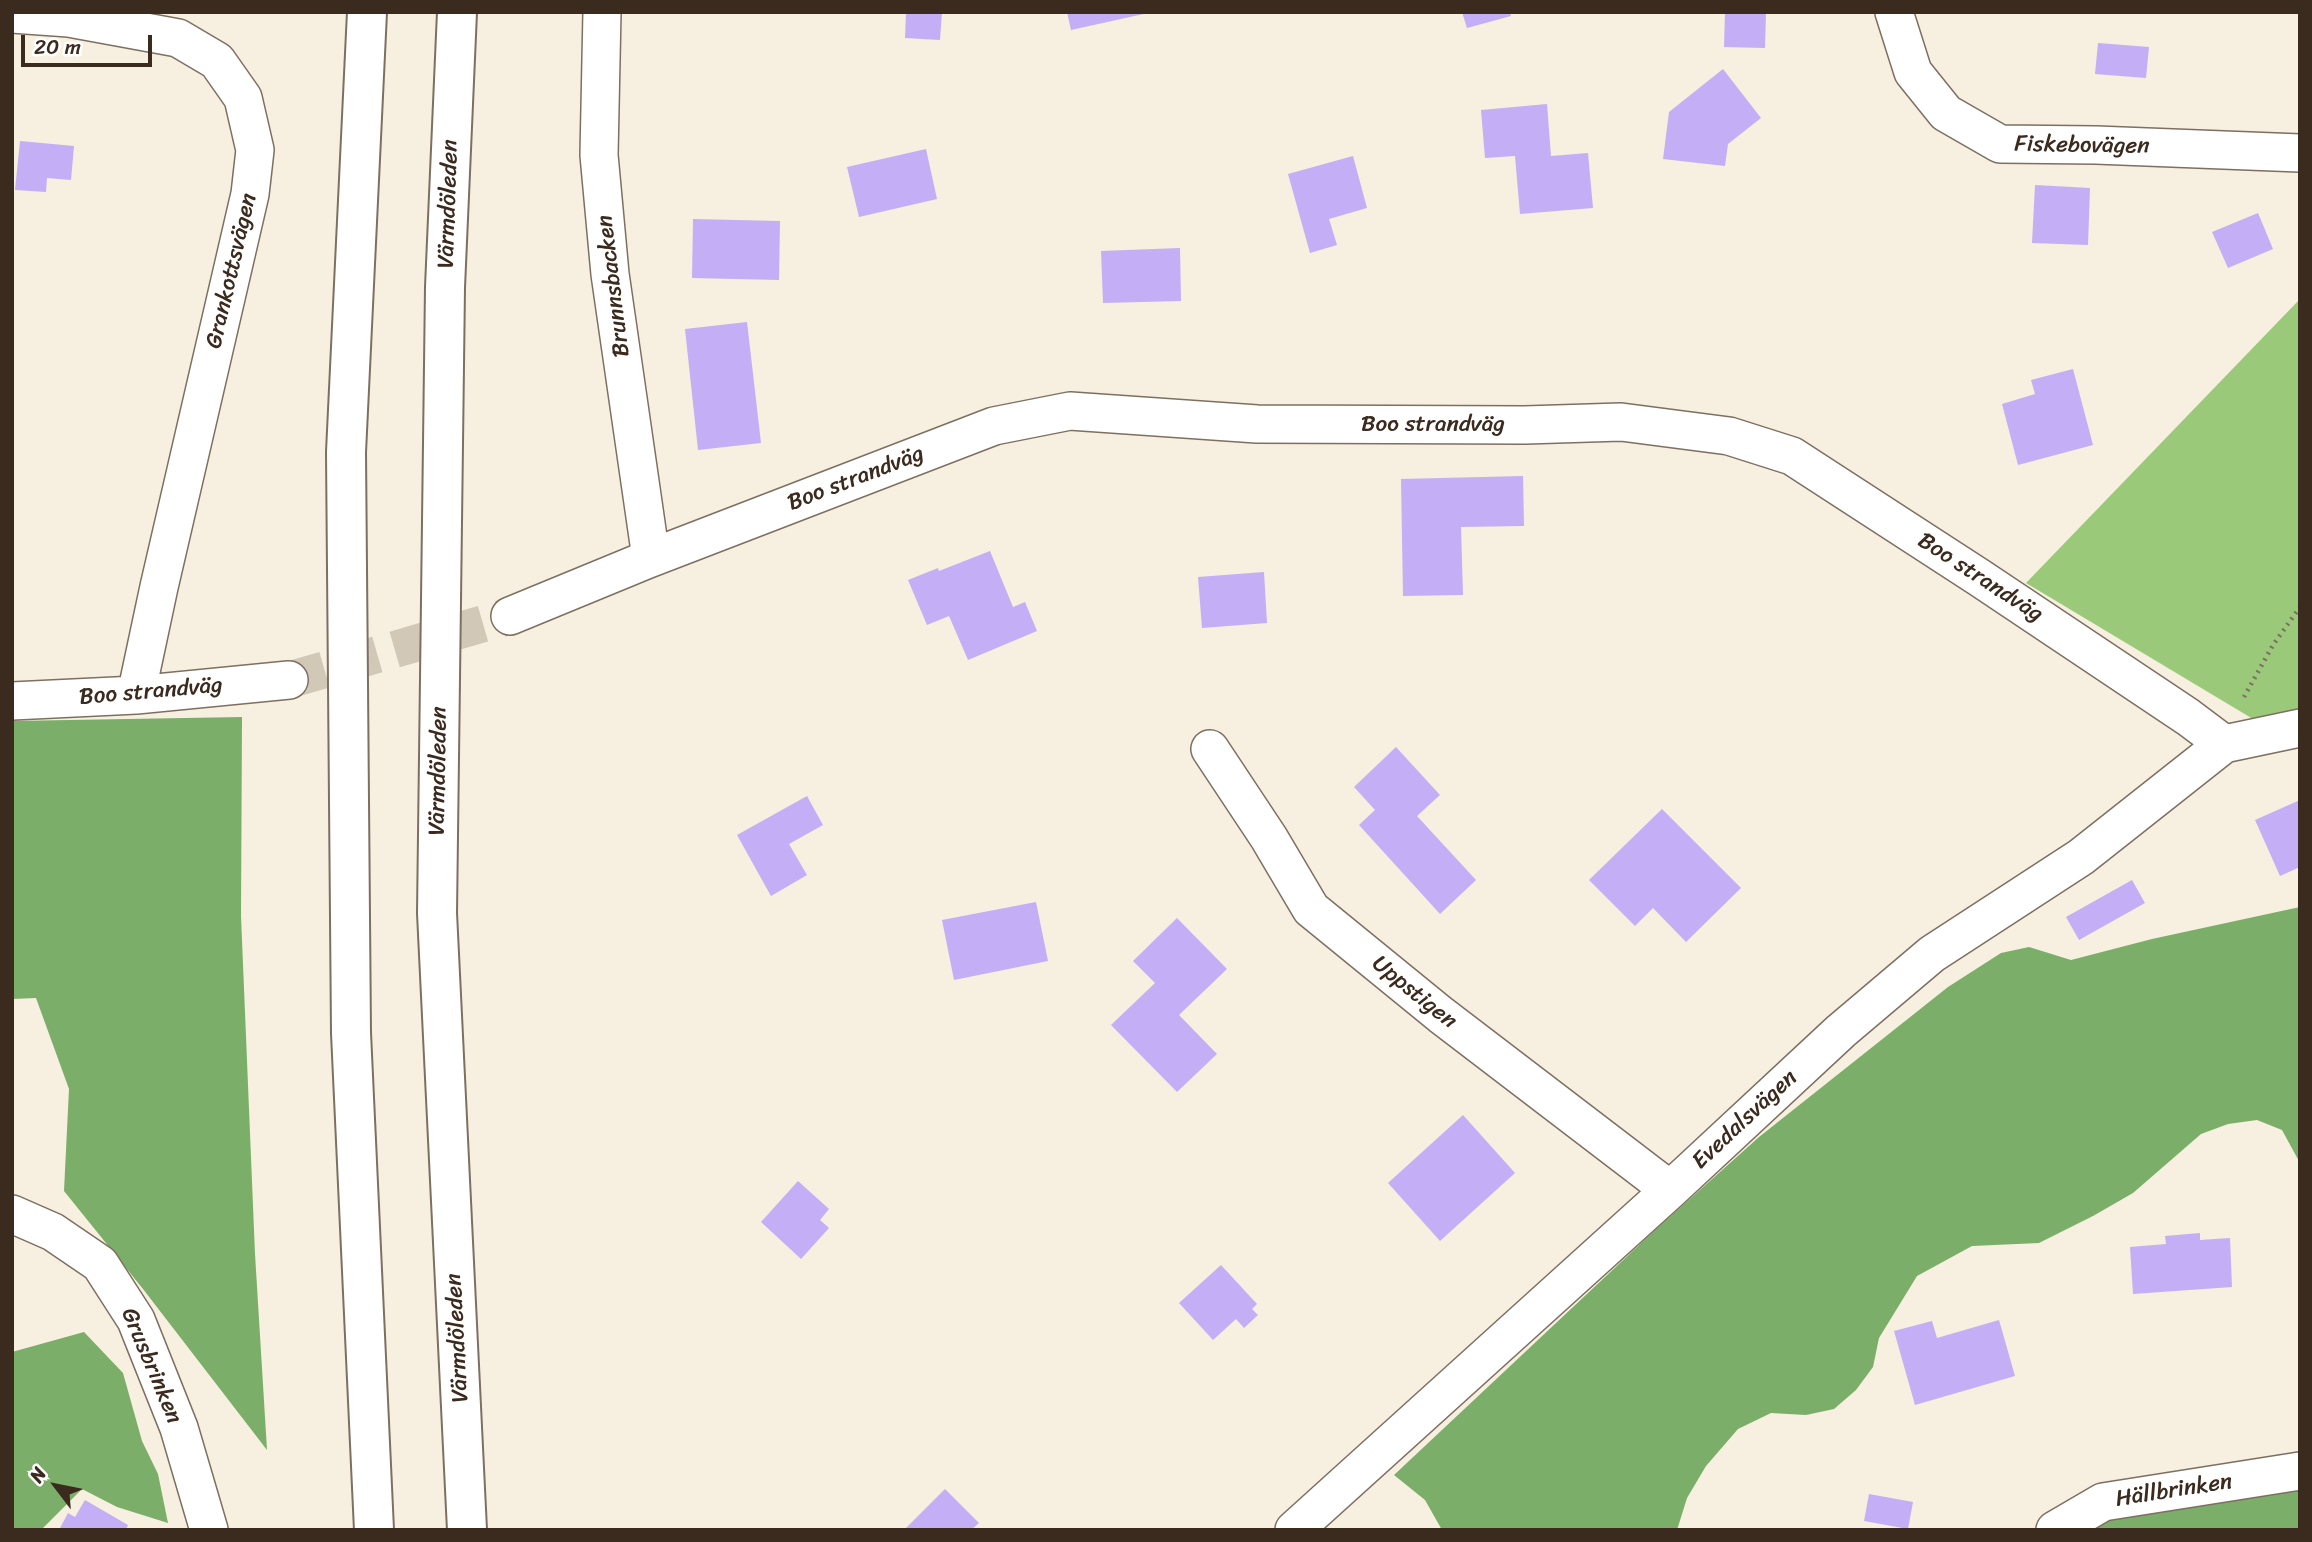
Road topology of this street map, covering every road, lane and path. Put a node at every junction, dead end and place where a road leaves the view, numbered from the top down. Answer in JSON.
{"nodes":[{"id":1,"x":367,"y":12,"type":"edge"},
{"id":2,"x":457,"y":12,"type":"edge"},
{"id":3,"x":602,"y":12,"type":"edge"},
{"id":4,"x":1894,"y":12,"type":"edge"},
{"id":5,"x":12,"y":14,"type":"edge"},
{"id":6,"x":2300,"y":153,"type":"edge"},
{"id":7,"x":651,"y":558,"type":"junction"},
{"id":8,"x":2300,"y":607,"type":"edge"},
{"id":9,"x":510,"y":616,"type":"tunnel mouth"},
{"id":10,"x":289,"y":680,"type":"tunnel mouth"},
{"id":11,"x":136,"y":695,"type":"junction"},
{"id":12,"x":12,"y":701,"type":"edge"},
{"id":13,"x":2188,"y":717,"type":"junction"},
{"id":14,"x":2300,"y":729,"type":"edge"},
{"id":15,"x":2224,"y":744,"type":"junction"},
{"id":16,"x":1210,"y":749,"type":"dead end"},
{"id":17,"x":1670,"y":1190,"type":"junction"},
{"id":18,"x":12,"y":1214,"type":"edge"},
{"id":19,"x":2300,"y":1471,"type":"edge"},
{"id":20,"x":209,"y":1530,"type":"edge"},
{"id":21,"x":374,"y":1530,"type":"edge"},
{"id":22,"x":467,"y":1530,"type":"edge"},
{"id":23,"x":1294,"y":1530,"type":"edge"},
{"id":24,"x":2055,"y":1530,"type":"edge"}],
"edges":[{"from":1,"to":21,"type":"highway"},
{"from":2,"to":22,"type":"highway","name":"Värmdöleden"},
{"from":3,"to":7,"type":"street","name":"Brunnsbacken"},
{"from":4,"to":6,"type":"street","name":"Fiskebovägen"},
{"from":5,"to":11,"type":"street","name":"Grankottsvägen"},
{"from":7,"to":9,"type":"street","name":"Boo strandväg"},
{"from":7,"to":13,"type":"street","name":"Boo strandväg"},
{"from":8,"to":13,"type":"path"},
{"from":10,"to":11,"type":"street","name":"Boo strandväg"},
{"from":11,"to":12,"type":"street","name":"Boo strandväg"},
{"from":13,"to":15,"type":"street","name":"Boo strandväg"},
{"from":14,"to":15,"type":"street"},
{"from":15,"to":17,"type":"street","name":"Evedalsvägen"},
{"from":16,"to":17,"type":"street","name":"Uppstigen"},
{"from":17,"to":23,"type":"street","name":"Evedalsvägen"},
{"from":18,"to":20,"type":"street","name":"Grusbrinken"},
{"from":19,"to":24,"type":"street","name":"Hällbrinken"}]}
